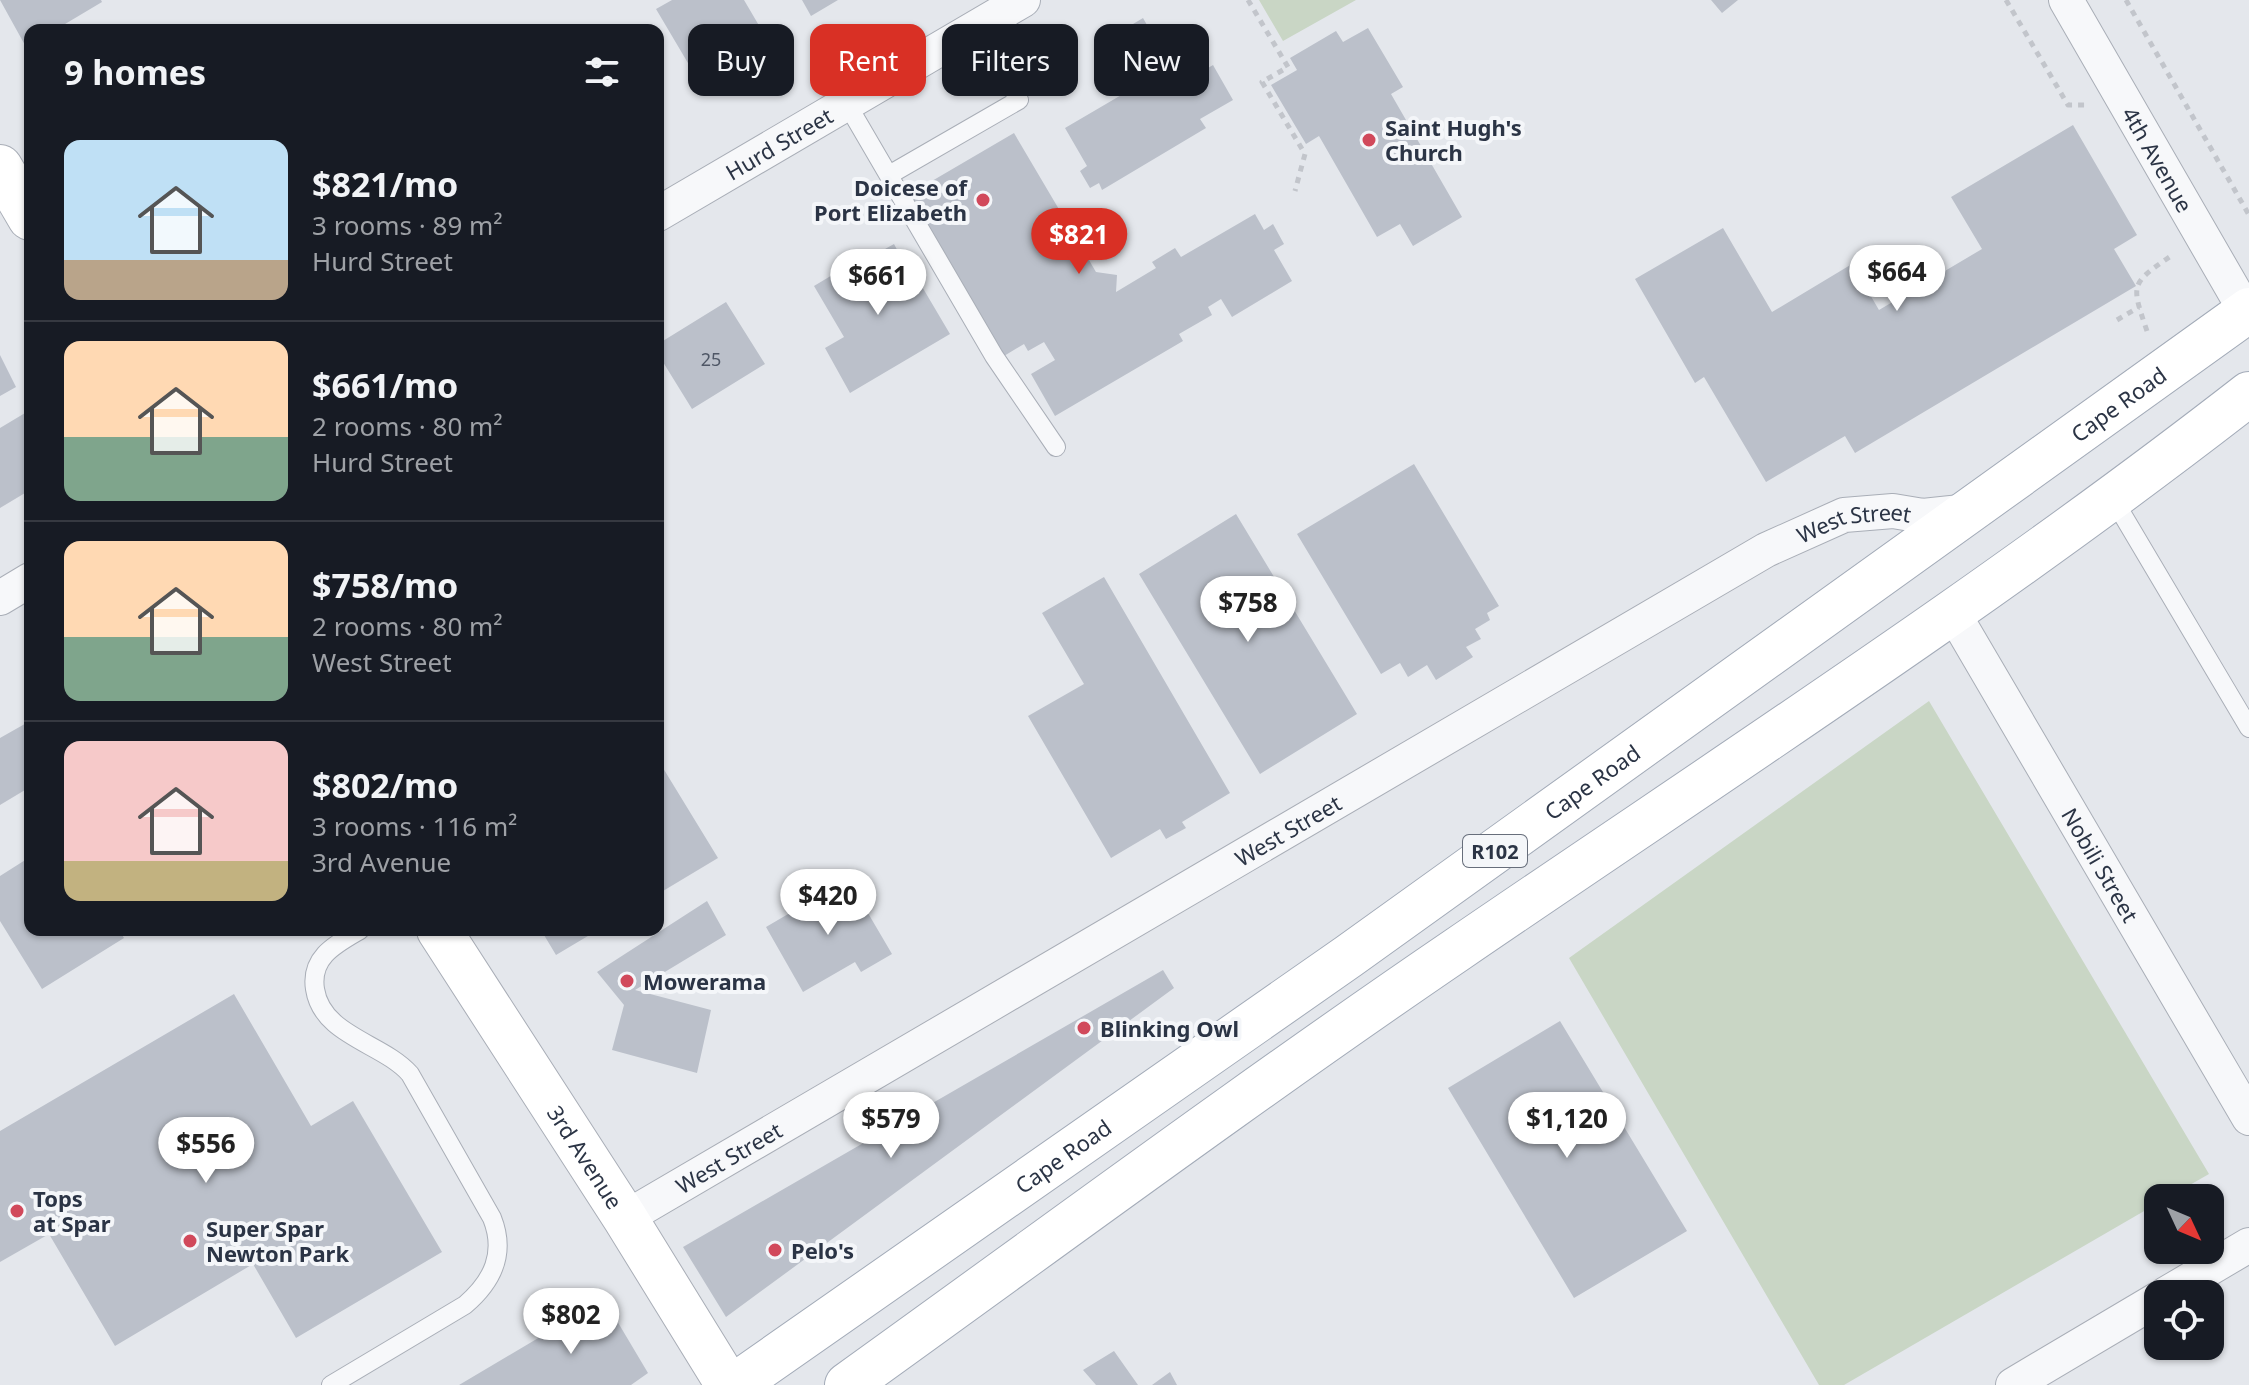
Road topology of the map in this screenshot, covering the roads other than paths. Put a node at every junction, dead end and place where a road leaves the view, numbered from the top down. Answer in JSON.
{"nodes":[{"id":1,"x":1023,"y":0,"type":"edge"},
{"id":2,"x":2066,"y":0,"type":"edge"},
{"id":3,"x":982,"y":24,"type":"edge"},
{"id":4,"x":942,"y":48,"type":"edge"},
{"id":5,"x":1017,"y":96,"type":"edge"},
{"id":6,"x":847,"y":104,"type":"junction"},
{"id":7,"x":0,"y":167,"type":"edge"},
{"id":8,"x":889,"y":175,"type":"junction"},
{"id":9,"x":24,"y":208,"type":"edge"},
{"id":10,"x":664,"y":211,"type":"edge"},
{"id":11,"x":2248,"y":313,"type":"edge"},
{"id":12,"x":2249,"y":394,"type":"edge"},
{"id":13,"x":1056,"y":447,"type":"dead end"},
{"id":14,"x":2112,"y":497,"type":"junction"},
{"id":15,"x":1970,"y":511,"type":"junction"},
{"id":16,"x":24,"y":584,"type":"edge"},
{"id":17,"x":0,"y":598,"type":"edge"},
{"id":18,"x":1952,"y":611,"type":"junction"},
{"id":19,"x":2249,"y":728,"type":"edge"},
{"id":20,"x":350,"y":936,"type":"edge"},
{"id":21,"x":443,"y":936,"type":"edge"},
{"id":22,"x":2249,"y":1118,"type":"edge"},
{"id":23,"x":625,"y":1218,"type":"junction"},
{"id":24,"x":2249,"y":1245,"type":"edge"},
{"id":25,"x":2190,"y":1280,"type":"edge"},
{"id":26,"x":2144,"y":1307,"type":"edge"},
{"id":27,"x":331,"y":1385,"type":"edge"},
{"id":28,"x":728,"y":1385,"type":"edge"},
{"id":29,"x":735,"y":1385,"type":"edge"},
{"id":30,"x":847,"y":1385,"type":"edge"},
{"id":31,"x":2013,"y":1385,"type":"edge"}],
"edges":[{"from":1,"to":3,"type":"street","name":"Hurd Street"},
{"from":2,"to":11,"type":"street","name":"4th Avenue"},
{"from":4,"to":6,"type":"street","name":"Hurd Street"},
{"from":5,"to":8,"type":"lane"},
{"from":6,"to":8,"type":"lane"},
{"from":6,"to":10,"type":"street","name":"Hurd Street"},
{"from":7,"to":9,"type":"main road"},
{"from":8,"to":13,"type":"lane"},
{"from":11,"to":15,"type":"main road","name":"Cape Road","number":"R102"},
{"from":12,"to":14,"type":"main road","number":"R102"},
{"from":14,"to":18,"type":"main road","number":"R102"},
{"from":14,"to":19,"type":"lane"},
{"from":15,"to":23,"type":"street","name":"West Street"},
{"from":15,"to":29,"type":"main road","name":"Cape Road","number":"R102"},
{"from":16,"to":17,"type":"street"},
{"from":18,"to":22,"type":"street","name":"Nobili Street"},
{"from":18,"to":30,"type":"main road","number":"R102"},
{"from":20,"to":27,"type":"lane"},
{"from":21,"to":23,"type":"main road","name":"3rd Avenue"},
{"from":23,"to":28,"type":"main road","name":"3rd Avenue"},
{"from":24,"to":25,"type":"street"},
{"from":26,"to":31,"type":"street"}]}
